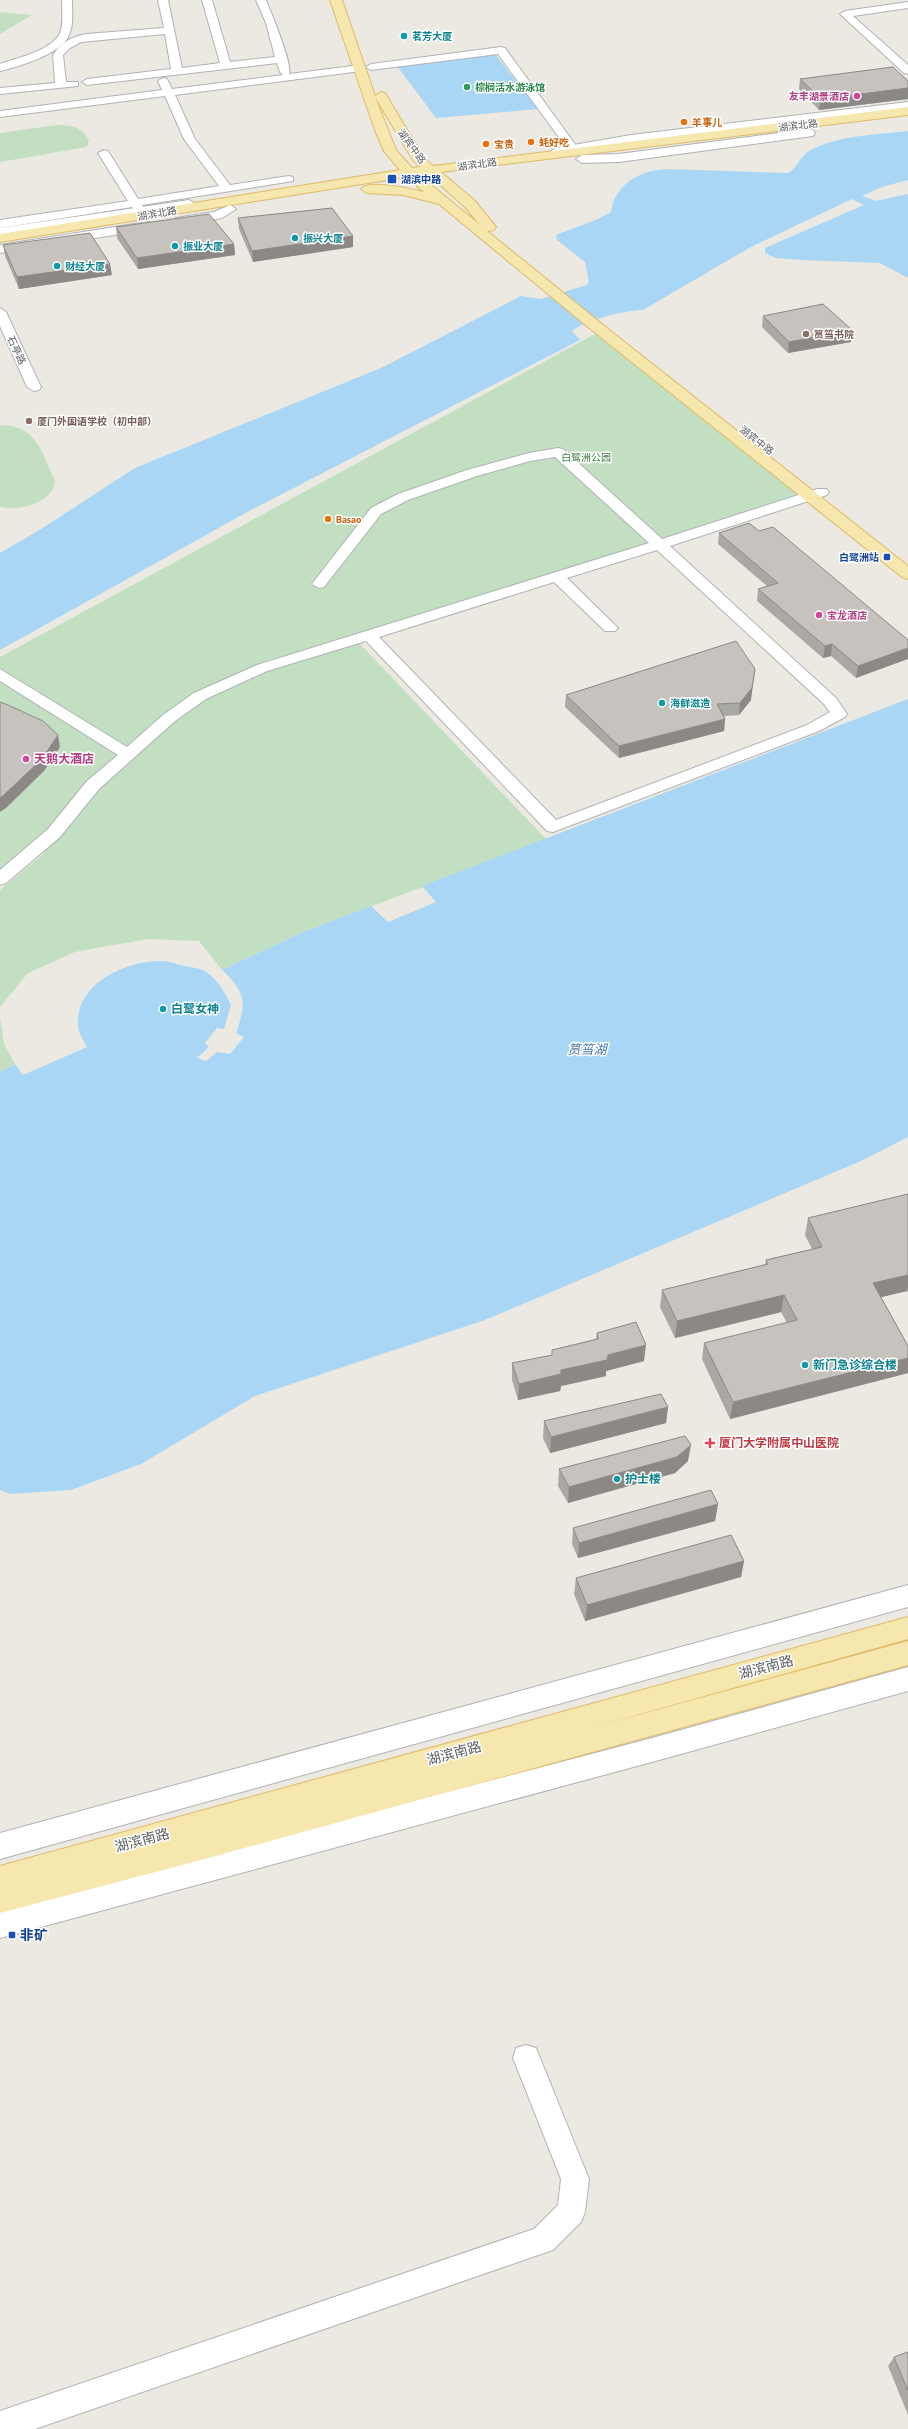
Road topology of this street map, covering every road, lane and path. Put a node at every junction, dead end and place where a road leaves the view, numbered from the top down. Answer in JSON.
{"nodes":[{"id":1,"x":67,"y":0,"type":"edge"},
{"id":2,"x":163,"y":0,"type":"edge"},
{"id":3,"x":207,"y":0,"type":"edge"},
{"id":4,"x":261,"y":0,"type":"edge"},
{"id":5,"x":336,"y":0,"type":"edge"},
{"id":6,"x":349,"y":0,"type":"edge"},
{"id":7,"x":908,"y":5,"type":"edge"},
{"id":8,"x":170,"y":31,"type":"junction"},
{"id":9,"x":282,"y":59,"type":"junction"},
{"id":10,"x":226,"y":65,"type":"junction"},
{"id":11,"x":215,"y":67,"type":"junction"},
{"id":12,"x":0,"y":68,"type":"edge"},
{"id":13,"x":366,"y":68,"type":"junction"},
{"id":14,"x":175,"y":71,"type":"junction"},
{"id":15,"x":908,"y":71,"type":"edge"},
{"id":16,"x":158,"y":74,"type":"junction"},
{"id":17,"x":286,"y":78,"type":"junction"},
{"id":18,"x":87,"y":82,"type":"junction"},
{"id":19,"x":61,"y":85,"type":"junction"},
{"id":20,"x":224,"y":85,"type":"junction"},
{"id":21,"x":0,"y":91,"type":"edge"},
{"id":22,"x":168,"y":92,"type":"junction"},
{"id":23,"x":104,"y":100,"type":"junction"},
{"id":24,"x":908,"y":106,"type":"edge"},
{"id":25,"x":908,"y":110,"type":"edge"},
{"id":26,"x":0,"y":114,"type":"edge"},
{"id":27,"x":908,"y":115,"type":"edge"},
{"id":28,"x":908,"y":120,"type":"edge"},
{"id":29,"x":573,"y":149,"type":"junction"},
{"id":30,"x":414,"y":151,"type":"junction"},
{"id":31,"x":104,"y":153,"type":"dead end"},
{"id":32,"x":537,"y":156,"type":"junction"},
{"id":33,"x":384,"y":157,"type":"junction"},
{"id":34,"x":582,"y":159,"type":"junction"},
{"id":35,"x":486,"y":163,"type":"junction"},
{"id":36,"x":497,"y":170,"type":"junction"},
{"id":37,"x":408,"y":172,"type":"junction"},
{"id":38,"x":435,"y":174,"type":"junction"},
{"id":39,"x":354,"y":180,"type":"junction"},
{"id":40,"x":419,"y":181,"type":"junction"},
{"id":41,"x":288,"y":184,"type":"junction"},
{"id":42,"x":227,"y":189,"type":"junction"},
{"id":43,"x":367,"y":189,"type":"junction"},
{"id":44,"x":470,"y":204,"type":"junction"},
{"id":45,"x":138,"y":207,"type":"junction"},
{"id":46,"x":452,"y":208,"type":"junction"},
{"id":47,"x":230,"y":209,"type":"junction"},
{"id":48,"x":0,"y":224,"type":"edge"},
{"id":49,"x":0,"y":232,"type":"edge"},
{"id":50,"x":0,"y":238,"type":"edge"},
{"id":51,"x":0,"y":244,"type":"edge"},
{"id":52,"x":0,"y":249,"type":"edge"},
{"id":53,"x":558,"y":289,"type":"junction"},
{"id":54,"x":1,"y":316,"type":"edge"},
{"id":55,"x":34,"y":387,"type":"dead end"},
{"id":56,"x":817,"y":494,"type":"junction"},
{"id":57,"x":659,"y":545,"type":"junction"},
{"id":58,"x":908,"y":560,"type":"edge"},
{"id":59,"x":908,"y":574,"type":"edge"},
{"id":60,"x":557,"y":577,"type":"junction"},
{"id":61,"x":319,"y":584,"type":"dead end"},
{"id":62,"x":610,"y":628,"type":"dead end"},
{"id":63,"x":370,"y":636,"type":"junction"},
{"id":64,"x":0,"y":674,"type":"edge"},
{"id":65,"x":126,"y":753,"type":"junction"},
{"id":66,"x":0,"y":879,"type":"edge"},
{"id":67,"x":908,"y":1596,"type":"edge"},
{"id":68,"x":908,"y":1628,"type":"edge"},
{"id":69,"x":908,"y":1653,"type":"edge"},
{"id":70,"x":908,"y":1679,"type":"edge"},
{"id":71,"x":0,"y":1846,"type":"edge"},
{"id":72,"x":0,"y":1879,"type":"edge"},
{"id":73,"x":0,"y":1899,"type":"edge"},
{"id":74,"x":0,"y":1924,"type":"edge"},
{"id":75,"x":526,"y":2058,"type":"dead end"},
{"id":76,"x":0,"y":2426,"type":"edge"}],
"edges":[{"from":1,"to":12,"type":"street"},
{"from":2,"to":8,"type":"street"},
{"from":3,"to":10,"type":"street"},
{"from":4,"to":9,"type":"street"},
{"from":5,"to":13,"type":"main road"},
{"from":6,"to":13,"type":"main road","name":"湖宾中路"},
{"from":7,"to":15,"type":"street"},
{"from":8,"to":14,"type":"street"},
{"from":8,"to":19,"type":"street"},
{"from":9,"to":10,"type":"street"},
{"from":9,"to":17,"type":"street"},
{"from":10,"to":11,"type":"street"},
{"from":11,"to":14,"type":"street"},
{"from":11,"to":20,"type":"street"},
{"from":13,"to":17,"type":"street"},
{"from":13,"to":29,"type":"street"},
{"from":13,"to":30,"type":"main road","name":"湖宾中路"},
{"from":13,"to":33,"type":"main road"},
{"from":14,"to":16,"type":"street"},
{"from":16,"to":18,"type":"street"},
{"from":16,"to":22,"type":"street"},
{"from":17,"to":20,"type":"street"},
{"from":18,"to":19,"type":"street"},
{"from":18,"to":23,"type":"street"},
{"from":19,"to":21,"type":"street"},
{"from":20,"to":22,"type":"street"},
{"from":22,"to":23,"type":"street"},
{"from":22,"to":42,"type":"street"},
{"from":23,"to":26,"type":"street"},
{"from":24,"to":29,"type":"main road"},
{"from":25,"to":32,"type":"main road","name":"湖滨北路"},
{"from":27,"to":34,"type":"main road","name":"湖滨北路"},
{"from":28,"to":34,"type":"main road"},
{"from":29,"to":32,"type":"main road"},
{"from":30,"to":35,"type":"main road"},
{"from":30,"to":38,"type":"main road","name":"湖宾中路"},
{"from":31,"to":45,"type":"street"},
{"from":32,"to":35,"type":"main road","name":"湖滨北路"},
{"from":33,"to":37,"type":"main road"},
{"from":33,"to":39,"type":"main road"},
{"from":34,"to":36,"type":"main road","name":"湖滨北路"},
{"from":35,"to":38,"type":"main road","name":"湖滨北路"},
{"from":36,"to":38,"type":"main road","name":"湖滨北路"},
{"from":36,"to":44,"type":"main road"},
{"from":37,"to":38,"type":"main road","name":"湖滨北路"},
{"from":37,"to":39,"type":"main road","name":"湖滨北路"},
{"from":37,"to":40,"type":"main road"},
{"from":38,"to":40,"type":"main road","name":"湖滨北路"},
{"from":38,"to":44,"type":"main road","name":"湖宾中路"},
{"from":39,"to":41,"type":"main road","name":"湖滨北路"},
{"from":40,"to":43,"type":"main road","name":"湖滨北路"},
{"from":40,"to":46,"type":"main road"},
{"from":41,"to":42,"type":"street"},
{"from":41,"to":45,"type":"main road"},
{"from":41,"to":50,"type":"main road","name":"湖滨北路"},
{"from":42,"to":45,"type":"street"},
{"from":43,"to":46,"type":"main road"},
{"from":43,"to":47,"type":"main road","name":"湖滨北路"},
{"from":44,"to":53,"type":"main road","name":"湖宾中路"},
{"from":45,"to":48,"type":"street"},
{"from":45,"to":49,"type":"main road"},
{"from":46,"to":53,"type":"main road"},
{"from":47,"to":51,"type":"main road","name":"湖滨北路"},
{"from":47,"to":52,"type":"main road"},
{"from":53,"to":56,"type":"main road"},
{"from":54,"to":55,"type":"street","name":"石亭路"},
{"from":56,"to":57,"type":"street"},
{"from":56,"to":58,"type":"main road"},
{"from":56,"to":59,"type":"main road"},
{"from":57,"to":60,"type":"street"},
{"from":57,"to":61,"type":"street"},
{"from":57,"to":63,"type":"street"},
{"from":60,"to":62,"type":"street"},
{"from":60,"to":63,"type":"street"},
{"from":63,"to":65,"type":"street"},
{"from":64,"to":65,"type":"street"},
{"from":65,"to":66,"type":"street"},
{"from":67,"to":71,"type":"main road"},
{"from":68,"to":72,"type":"main road","name":"湖滨南路"},
{"from":69,"to":73,"type":"main road","name":"湖滨南路"},
{"from":70,"to":74,"type":"main road"},
{"from":75,"to":76,"type":"street"}]}
